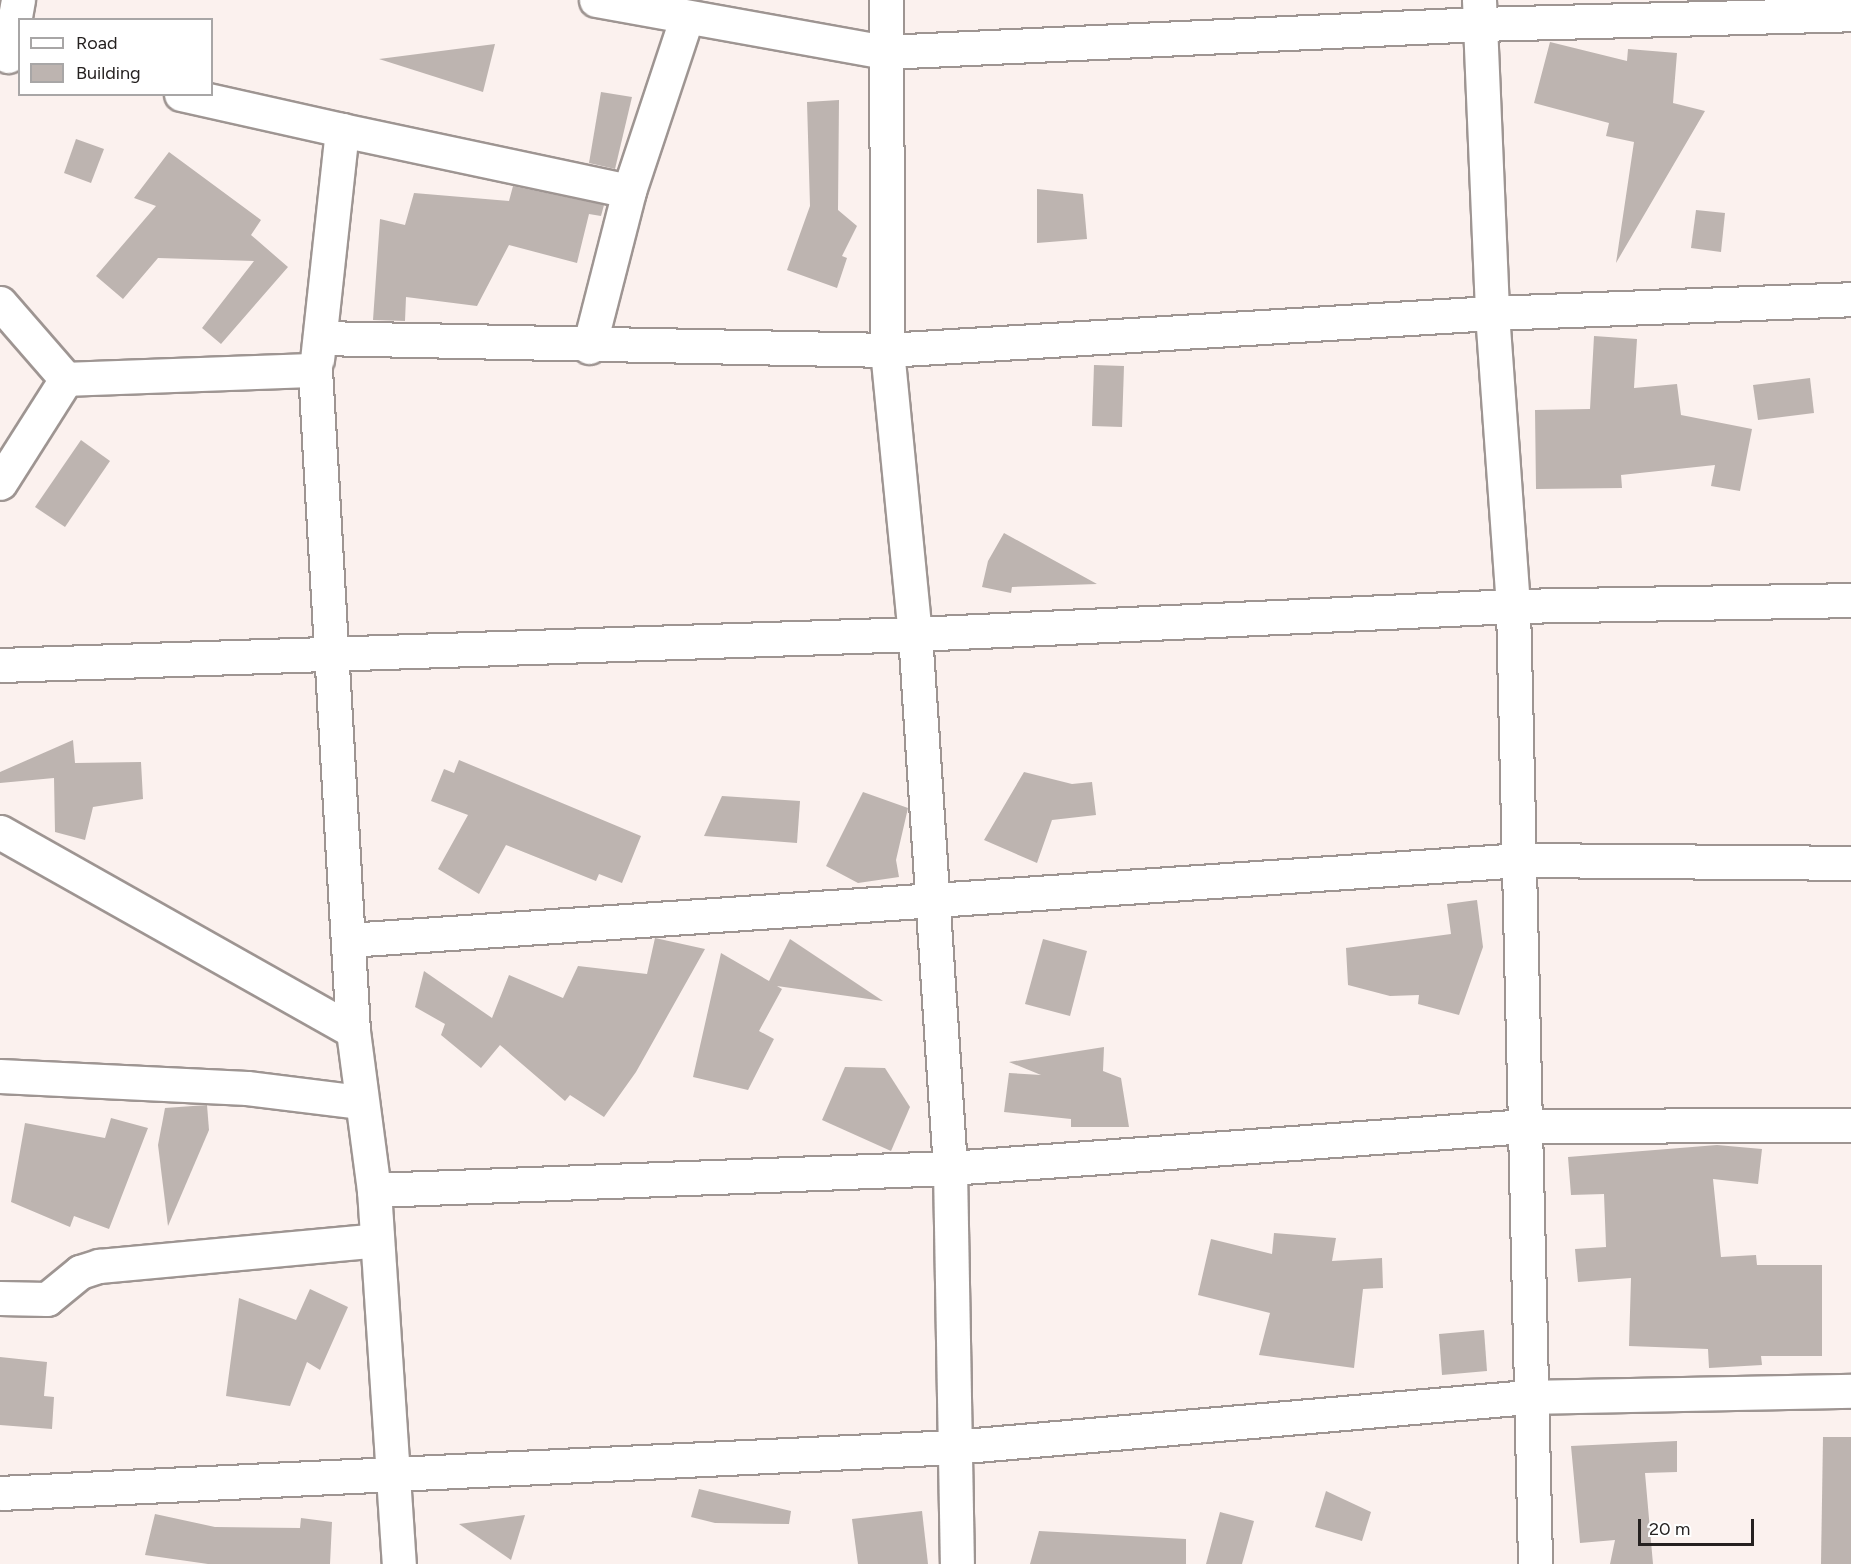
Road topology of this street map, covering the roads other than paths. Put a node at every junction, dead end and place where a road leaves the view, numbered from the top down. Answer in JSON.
{"nodes":[{"id":1,"x":18,"y":0,"type":"edge"},
{"id":2,"x":596,"y":0,"type":"edge"},
{"id":3,"x":886,"y":0,"type":"edge"},
{"id":4,"x":1479,"y":12,"type":"edge"},
{"id":5,"x":1851,"y":14,"type":"edge"},
{"id":6,"x":686,"y":20,"type":"junction"},
{"id":7,"x":885,"y":52,"type":"junction"},
{"id":8,"x":9,"y":57,"type":"edge"},
{"id":9,"x":190,"y":96,"type":"edge"},
{"id":10,"x":342,"y":130,"type":"junction"},
{"id":11,"x":629,"y":191,"type":"junction"},
{"id":12,"x":1851,"y":299,"type":"edge"},
{"id":13,"x":0,"y":303,"type":"edge"},
{"id":14,"x":1492,"y":313,"type":"junction"},
{"id":15,"x":320,"y":338,"type":"junction"},
{"id":16,"x":589,"y":347,"type":"junction"},
{"id":17,"x":887,"y":350,"type":"junction"},
{"id":18,"x":315,"y":370,"type":"junction"},
{"id":19,"x":66,"y":379,"type":"junction"},
{"id":20,"x":0,"y":483,"type":"edge"},
{"id":21,"x":1851,"y":600,"type":"edge"},
{"id":22,"x":1513,"y":606,"type":"junction"},
{"id":23,"x":915,"y":634,"type":"junction"},
{"id":24,"x":331,"y":655,"type":"junction"},
{"id":25,"x":0,"y":665,"type":"edge"},
{"id":26,"x":0,"y":832,"type":"edge"},
{"id":27,"x":1521,"y":860,"type":"junction"},
{"id":28,"x":1851,"y":862,"type":"edge"},
{"id":29,"x":933,"y":904,"type":"junction"},
{"id":30,"x":348,"y":940,"type":"junction"},
{"id":31,"x":353,"y":1031,"type":"junction"},
{"id":32,"x":0,"y":1076,"type":"edge"},
{"id":33,"x":361,"y":1102,"type":"junction"},
{"id":34,"x":1851,"y":1125,"type":"edge"},
{"id":35,"x":1526,"y":1126,"type":"junction"},
{"id":36,"x":950,"y":1168,"type":"junction"},
{"id":37,"x":374,"y":1190,"type":"junction"},
{"id":38,"x":377,"y":1240,"type":"junction"},
{"id":39,"x":0,"y":1298,"type":"edge"},
{"id":40,"x":1851,"y":1391,"type":"edge"},
{"id":41,"x":1528,"y":1396,"type":"junction"},
{"id":42,"x":953,"y":1447,"type":"junction"},
{"id":43,"x":393,"y":1475,"type":"junction"},
{"id":44,"x":0,"y":1493,"type":"edge"},
{"id":45,"x":399,"y":1564,"type":"edge"},
{"id":46,"x":957,"y":1564,"type":"edge"},
{"id":47,"x":1535,"y":1564,"type":"edge"}],
"edges":[{"from":1,"to":8,"type":"street"},
{"from":2,"to":6,"type":"street"},
{"from":3,"to":7,"type":"street"},
{"from":4,"to":5,"type":"street"},
{"from":4,"to":7,"type":"street"},
{"from":4,"to":14,"type":"street"},
{"from":6,"to":7,"type":"street"},
{"from":6,"to":11,"type":"street"},
{"from":7,"to":17,"type":"street"},
{"from":9,"to":10,"type":"street"},
{"from":10,"to":11,"type":"street"},
{"from":10,"to":15,"type":"street"},
{"from":11,"to":16,"type":"street"},
{"from":12,"to":14,"type":"street"},
{"from":13,"to":19,"type":"street"},
{"from":14,"to":17,"type":"street"},
{"from":14,"to":22,"type":"street"},
{"from":15,"to":16,"type":"street"},
{"from":15,"to":18,"type":"street"},
{"from":16,"to":17,"type":"street"},
{"from":17,"to":23,"type":"street"},
{"from":18,"to":19,"type":"street"},
{"from":18,"to":24,"type":"street"},
{"from":19,"to":20,"type":"street"},
{"from":21,"to":22,"type":"street"},
{"from":22,"to":23,"type":"street"},
{"from":22,"to":27,"type":"street"},
{"from":23,"to":24,"type":"street"},
{"from":23,"to":29,"type":"street"},
{"from":24,"to":25,"type":"street"},
{"from":24,"to":30,"type":"street"},
{"from":26,"to":31,"type":"street"},
{"from":27,"to":28,"type":"street"},
{"from":27,"to":29,"type":"street"},
{"from":27,"to":35,"type":"street"},
{"from":29,"to":30,"type":"street"},
{"from":29,"to":36,"type":"street"},
{"from":30,"to":31,"type":"street"},
{"from":31,"to":33,"type":"street"},
{"from":32,"to":33,"type":"street"},
{"from":33,"to":37,"type":"street"},
{"from":34,"to":35,"type":"street"},
{"from":35,"to":36,"type":"street"},
{"from":35,"to":41,"type":"street"},
{"from":36,"to":37,"type":"street"},
{"from":36,"to":42,"type":"street"},
{"from":37,"to":38,"type":"street"},
{"from":38,"to":39,"type":"street"},
{"from":38,"to":43,"type":"street"},
{"from":40,"to":41,"type":"street"},
{"from":41,"to":42,"type":"street"},
{"from":41,"to":47,"type":"street"},
{"from":42,"to":43,"type":"street"},
{"from":42,"to":46,"type":"street"},
{"from":43,"to":44,"type":"street"},
{"from":43,"to":45,"type":"street"}]}
